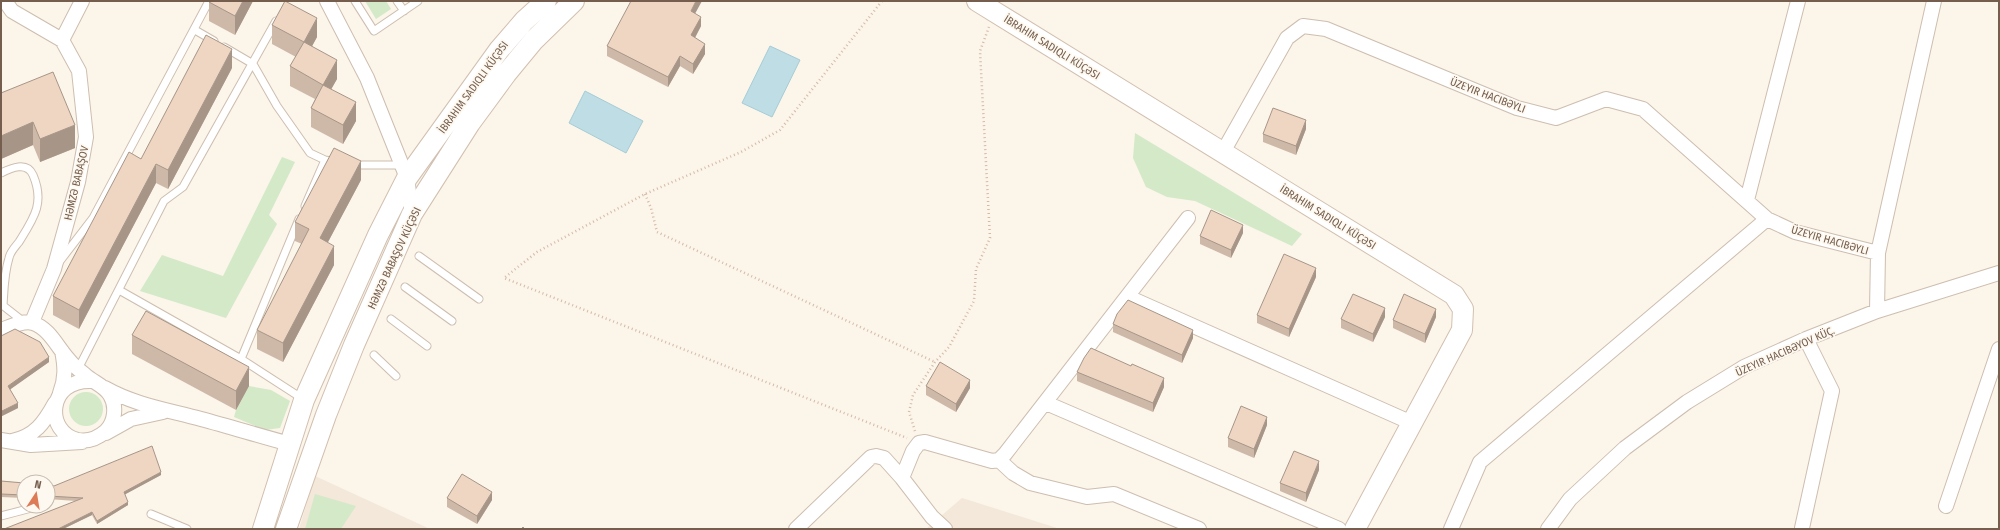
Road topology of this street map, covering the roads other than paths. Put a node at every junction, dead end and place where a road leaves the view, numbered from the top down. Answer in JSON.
{"nodes":[{"id":1,"x":5,"y":1,"type":"edge"},
{"id":2,"x":82,"y":1,"type":"edge"},
{"id":3,"x":210,"y":1,"type":"edge"},
{"id":4,"x":327,"y":1,"type":"edge"},
{"id":5,"x":355,"y":1,"type":"edge"},
{"id":6,"x":397,"y":1,"type":"edge"},
{"id":7,"x":418,"y":1,"type":"edge"},
{"id":8,"x":546,"y":1,"type":"edge"},
{"id":9,"x":574,"y":1,"type":"edge"},
{"id":10,"x":977,"y":1,"type":"edge"},
{"id":11,"x":1798,"y":1,"type":"edge"},
{"id":12,"x":1934,"y":1,"type":"edge"},
{"id":13,"x":404,"y":11,"type":"junction"},
{"id":14,"x":279,"y":15,"type":"edge"},
{"id":15,"x":195,"y":30,"type":"junction"},
{"id":16,"x":62,"y":40,"type":"junction"},
{"id":17,"x":253,"y":64,"type":"junction"},
{"id":18,"x":1223,"y":152,"type":"junction"},
{"id":19,"x":325,"y":160,"type":"junction"},
{"id":20,"x":404,"y":172,"type":"junction"},
{"id":21,"x":1,"y":173,"type":"edge"},
{"id":22,"x":1747,"y":200,"type":"junction"},
{"id":23,"x":412,"y":214,"type":"junction"},
{"id":24,"x":1188,"y":218,"type":"dead end"},
{"id":25,"x":1767,"y":219,"type":"junction"},
{"id":26,"x":1878,"y":254,"type":"junction"},
{"id":27,"x":419,"y":256,"type":"dead end"},
{"id":28,"x":54,"y":269,"type":"junction"},
{"id":29,"x":1999,"y":273,"type":"edge"},
{"id":30,"x":405,"y":287,"type":"dead end"},
{"id":31,"x":119,"y":290,"type":"junction"},
{"id":32,"x":1128,"y":297,"type":"junction"},
{"id":33,"x":479,"y":299,"type":"dead end"},
{"id":34,"x":2,"y":305,"type":"edge"},
{"id":35,"x":1877,"y":312,"type":"junction"},
{"id":36,"x":390,"y":319,"type":"dead end"},
{"id":37,"x":452,"y":321,"type":"dead end"},
{"id":38,"x":28,"y":322,"type":"junction"},
{"id":39,"x":1,"y":330,"type":"edge"},
{"id":40,"x":1806,"y":339,"type":"junction"},
{"id":41,"x":427,"y":346,"type":"dead end"},
{"id":42,"x":1999,"y":349,"type":"edge"},
{"id":43,"x":62,"y":351,"type":"junction"},
{"id":44,"x":374,"y":356,"type":"dead end"},
{"id":45,"x":241,"y":359,"type":"junction"},
{"id":46,"x":78,"y":369,"type":"junction"},
{"id":47,"x":396,"y":376,"type":"dead end"},
{"id":48,"x":97,"y":384,"type":"junction"},
{"id":49,"x":58,"y":398,"type":"junction"},
{"id":50,"x":304,"y":400,"type":"junction"},
{"id":51,"x":1046,"y":403,"type":"junction"},
{"id":52,"x":169,"y":412,"type":"junction"},
{"id":53,"x":1412,"y":423,"type":"junction"},
{"id":54,"x":95,"y":438,"type":"junction"},
{"id":55,"x":4,"y":441,"type":"edge"},
{"id":56,"x":290,"y":444,"type":"junction"},
{"id":57,"x":998,"y":460,"type":"junction"},
{"id":58,"x":902,"y":478,"type":"junction"},
{"id":59,"x":1946,"y":506,"type":"dead end"},
{"id":60,"x":16,"y":512,"type":"edge"},
{"id":61,"x":151,"y":514,"type":"dead end"},
{"id":62,"x":1,"y":516,"type":"edge"},
{"id":63,"x":1802,"y":528,"type":"dead end"},
{"id":64,"x":187,"y":529,"type":"edge"},
{"id":65,"x":263,"y":529,"type":"edge"},
{"id":66,"x":286,"y":529,"type":"edge"},
{"id":67,"x":796,"y":529,"type":"edge"},
{"id":68,"x":945,"y":529,"type":"edge"},
{"id":69,"x":1199,"y":529,"type":"edge"},
{"id":70,"x":1339,"y":529,"type":"edge"},
{"id":71,"x":1355,"y":529,"type":"edge"},
{"id":72,"x":1451,"y":529,"type":"edge"},
{"id":73,"x":1548,"y":529,"type":"edge"}],
"edges":[{"from":1,"to":16,"type":"street"},
{"from":2,"to":16,"type":"street"},
{"from":3,"to":15,"type":"lane"},
{"from":4,"to":20,"type":"street"},
{"from":5,"to":13,"type":"lane"},
{"from":6,"to":13,"type":"lane"},
{"from":7,"to":13,"type":"lane"},
{"from":8,"to":20,"type":"street","name":"HƏMZƏ BABAŞOV KÜÇƏSI"},
{"from":9,"to":23,"type":"street","name":"HƏMZƏ BABAŞOV KÜÇƏSI"},
{"from":10,"to":18,"type":"street"},
{"from":11,"to":22,"type":"street"},
{"from":12,"to":26,"type":"street"},
{"from":14,"to":17,"type":"lane"},
{"from":15,"to":17,"type":"lane"},
{"from":15,"to":28,"type":"lane"},
{"from":16,"to":28,"type":"street","name":"HƏMZƏ BABAŞOV"},
{"from":17,"to":19,"type":"lane"},
{"from":17,"to":31,"type":"lane"},
{"from":18,"to":22,"type":"street"},
{"from":18,"to":53,"type":"street"},
{"from":19,"to":20,"type":"lane"},
{"from":19,"to":45,"type":"lane"},
{"from":20,"to":23,"type":"street"},
{"from":20,"to":50,"type":"street","name":"HƏMZƏ BABAŞOV KÜÇƏSI"},
{"from":21,"to":34,"type":"lane"},
{"from":22,"to":25,"type":"street"},
{"from":23,"to":66,"type":"street","name":"HƏMZƏ BABAŞOV KÜÇƏSI"},
{"from":24,"to":32,"type":"street"},
{"from":25,"to":26,"type":"street"},
{"from":25,"to":72,"type":"street"},
{"from":26,"to":35,"type":"street"},
{"from":27,"to":33,"type":"lane"},
{"from":28,"to":38,"type":"street","name":"HƏMZƏ BABAŞOV"},
{"from":29,"to":35,"type":"street"},
{"from":30,"to":37,"type":"lane"},
{"from":31,"to":45,"type":"lane"},
{"from":31,"to":46,"type":"lane"},
{"from":32,"to":51,"type":"street"},
{"from":32,"to":53,"type":"street"},
{"from":34,"to":38,"type":"lane"},
{"from":35,"to":40,"type":"street"},
{"from":36,"to":41,"type":"lane"},
{"from":38,"to":39,"type":"street"},
{"from":38,"to":43,"type":"street"},
{"from":40,"to":63,"type":"street"},
{"from":40,"to":73,"type":"street"},
{"from":42,"to":59,"type":"street"},
{"from":43,"to":46,"type":"street"},
{"from":43,"to":49,"type":"street"},
{"from":44,"to":47,"type":"lane"},
{"from":45,"to":50,"type":"lane"},
{"from":46,"to":48,"type":"street"},
{"from":48,"to":49,"type":"street"},
{"from":48,"to":52,"type":"street"},
{"from":48,"to":54,"type":"street"},
{"from":49,"to":54,"type":"street"},
{"from":49,"to":55,"type":"street"},
{"from":50,"to":56,"type":"street","name":"HƏMZƏ BABAŞOV KÜÇƏSI"},
{"from":51,"to":57,"type":"street"},
{"from":51,"to":70,"type":"street"},
{"from":52,"to":54,"type":"street"},
{"from":52,"to":56,"type":"street"},
{"from":53,"to":71,"type":"street"},
{"from":54,"to":55,"type":"street"},
{"from":56,"to":65,"type":"street","name":"HƏMZƏ BABAŞOV KÜÇƏSI"},
{"from":57,"to":58,"type":"street"},
{"from":57,"to":69,"type":"street"},
{"from":58,"to":67,"type":"street"},
{"from":58,"to":68,"type":"street"},
{"from":60,"to":62,"type":"lane"},
{"from":61,"to":64,"type":"lane"}]}
